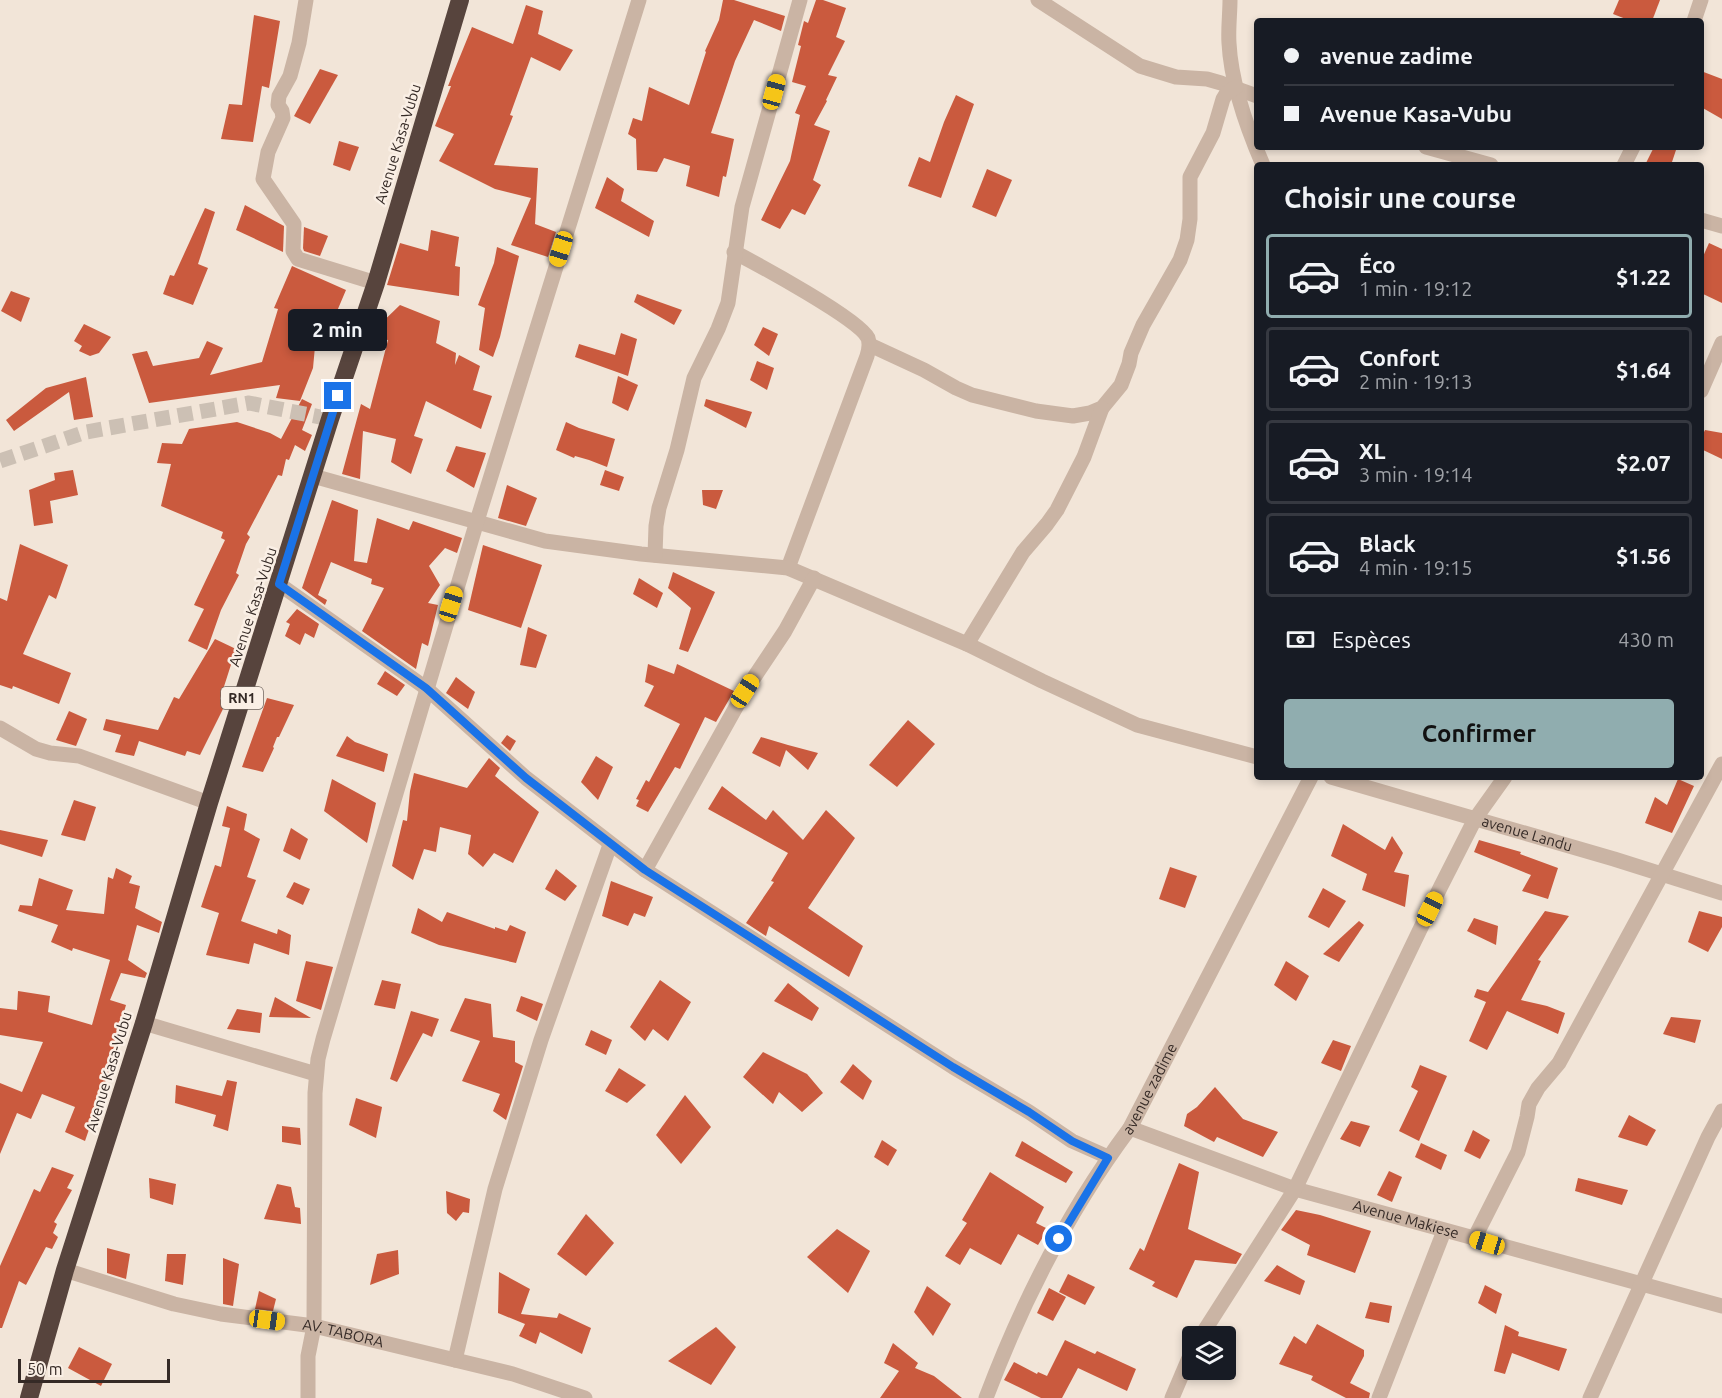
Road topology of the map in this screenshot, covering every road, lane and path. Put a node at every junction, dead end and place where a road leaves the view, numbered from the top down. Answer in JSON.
{"nodes":[{"id":1,"x":306,"y":0,"type":"edge"},
{"id":2,"x":460,"y":0,"type":"edge"},
{"id":3,"x":639,"y":0,"type":"edge"},
{"id":4,"x":800,"y":0,"type":"edge"},
{"id":5,"x":1038,"y":0,"type":"edge"},
{"id":6,"x":1230,"y":0,"type":"edge"},
{"id":7,"x":1701,"y":0,"type":"edge"},
{"id":8,"x":1695,"y":18,"type":"edge"},
{"id":9,"x":1236,"y":87,"type":"junction"},
{"id":10,"x":1254,"y":95,"type":"edge"},
{"id":11,"x":1254,"y":144,"type":"edge"},
{"id":12,"x":1437,"y":150,"type":"edge"},
{"id":13,"x":1480,"y":162,"type":"edge"},
{"id":14,"x":1704,"y":221,"type":"edge"},
{"id":15,"x":1722,"y":226,"type":"edge"},
{"id":16,"x":734,"y":252,"type":"junction"},
{"id":17,"x":375,"y":283,"type":"junction"},
{"id":18,"x":1722,"y":343,"type":"edge"},
{"id":19,"x":870,"y":345,"type":"junction"},
{"id":20,"x":1704,"y":384,"type":"edge"},
{"id":21,"x":1102,"y":408,"type":"junction"},
{"id":22,"x":313,"y":476,"type":"junction"},
{"id":23,"x":477,"y":520,"type":"junction"},
{"id":24,"x":655,"y":555,"type":"junction"},
{"id":25,"x":788,"y":568,"type":"junction"},
{"id":26,"x":814,"y":578,"type":"junction"},
{"id":27,"x":279,"y":584,"type":"junction"},
{"id":28,"x":967,"y":644,"type":"junction"},
{"id":29,"x":426,"y":688,"type":"junction"},
{"id":30,"x":0,"y":728,"type":"edge"},
{"id":31,"x":1254,"y":756,"type":"edge"},
{"id":32,"x":1722,"y":764,"type":"edge"},
{"id":33,"x":1309,"y":780,"type":"edge"},
{"id":34,"x":1341,"y":780,"type":"edge"},
{"id":35,"x":1503,"y":780,"type":"edge"},
{"id":36,"x":209,"y":803,"type":"junction"},
{"id":37,"x":1475,"y":819,"type":"junction"},
{"id":38,"x":610,"y":845,"type":"junction"},
{"id":39,"x":645,"y":870,"type":"junction"},
{"id":40,"x":1662,"y":874,"type":"junction"},
{"id":41,"x":1722,"y":893,"type":"edge"},
{"id":42,"x":144,"y":1023,"type":"junction"},
{"id":43,"x":316,"y":1074,"type":"junction"},
{"id":44,"x":1722,"y":1111,"type":"edge"},
{"id":45,"x":1130,"y":1128,"type":"junction"},
{"id":46,"x":1108,"y":1158,"type":"junction"},
{"id":47,"x":1295,"y":1189,"type":"junction"},
{"id":48,"x":1444,"y":1231,"type":"junction"},
{"id":49,"x":1474,"y":1239,"type":"junction"},
{"id":50,"x":65,"y":1270,"type":"junction"},
{"id":51,"x":1641,"y":1284,"type":"junction"},
{"id":52,"x":1722,"y":1306,"type":"edge"},
{"id":53,"x":314,"y":1326,"type":"junction"},
{"id":54,"x":1207,"y":1326,"type":"edge"},
{"id":55,"x":455,"y":1360,"type":"junction"},
{"id":56,"x":1182,"y":1374,"type":"edge"},
{"id":57,"x":28,"y":1398,"type":"edge"},
{"id":58,"x":308,"y":1398,"type":"edge"},
{"id":59,"x":585,"y":1398,"type":"edge"},
{"id":60,"x":986,"y":1398,"type":"edge"},
{"id":61,"x":1172,"y":1398,"type":"edge"},
{"id":62,"x":1378,"y":1398,"type":"edge"},
{"id":63,"x":1590,"y":1398,"type":"edge"}],
"edges":[{"from":1,"to":17,"type":"street"},
{"from":2,"to":17,"type":"highway","name":"Avenue Kasa-Vubu","number":"RN1"},
{"from":3,"to":23,"type":"street"},
{"from":4,"to":16,"type":"street"},
{"from":5,"to":9,"type":"street"},
{"from":6,"to":9,"type":"street"},
{"from":7,"to":8,"type":"street"},
{"from":9,"to":10,"type":"street"},
{"from":9,"to":11,"type":"street"},
{"from":9,"to":21,"type":"street"},
{"from":12,"to":13,"type":"street"},
{"from":14,"to":15,"type":"street"},
{"from":16,"to":19,"type":"street"},
{"from":16,"to":24,"type":"street"},
{"from":17,"to":22,"type":"highway","name":"Avenue Kasa-Vubu","number":"RN1"},
{"from":18,"to":20,"type":"street"},
{"from":19,"to":21,"type":"street"},
{"from":19,"to":25,"type":"street"},
{"from":21,"to":28,"type":"street"},
{"from":22,"to":23,"type":"street"},
{"from":22,"to":27,"type":"highway","name":"Avenue Kasa-Vubu","number":"RN1"},
{"from":23,"to":24,"type":"street"},
{"from":23,"to":29,"type":"street"},
{"from":24,"to":25,"type":"street"},
{"from":25,"to":26,"type":"street"},
{"from":26,"to":28,"type":"street"},
{"from":26,"to":39,"type":"street"},
{"from":27,"to":29,"type":"street"},
{"from":27,"to":36,"type":"highway","name":"Avenue Kasa-Vubu","number":"RN1"},
{"from":28,"to":31,"type":"street"},
{"from":29,"to":38,"type":"street"},
{"from":29,"to":43,"type":"street"},
{"from":30,"to":36,"type":"street"},
{"from":32,"to":40,"type":"street"},
{"from":33,"to":45,"type":"street","name":"avenue zadime"},
{"from":34,"to":37,"type":"street","name":"avenue Landu"},
{"from":35,"to":37,"type":"street"},
{"from":36,"to":42,"type":"highway","name":"Avenue Kasa-Vubu","number":"RN1"},
{"from":37,"to":40,"type":"street","name":"avenue Landu"},
{"from":37,"to":47,"type":"street"},
{"from":38,"to":39,"type":"street"},
{"from":38,"to":55,"type":"street"},
{"from":39,"to":46,"type":"street"},
{"from":40,"to":41,"type":"street","name":"avenue Landu"},
{"from":40,"to":49,"type":"street"},
{"from":42,"to":43,"type":"street"},
{"from":42,"to":50,"type":"highway","name":"Avenue Kasa-Vubu","number":"RN1"},
{"from":43,"to":53,"type":"street"},
{"from":44,"to":51,"type":"street"},
{"from":45,"to":46,"type":"street","name":"avenue zadime"},
{"from":45,"to":47,"type":"street","name":"Avenue Makiese"},
{"from":46,"to":60,"type":"street","name":"avenue zadime"},
{"from":47,"to":48,"type":"street","name":"Avenue Makiese"},
{"from":47,"to":54,"type":"street"},
{"from":48,"to":49,"type":"street","name":"Avenue Makiese"},
{"from":48,"to":62,"type":"street"},
{"from":49,"to":51,"type":"street","name":"Avenue Makiese"},
{"from":50,"to":53,"type":"street","name":"AV. TABORA"},
{"from":50,"to":57,"type":"highway","name":"Avenue Kasa-Vubu","number":"RN1"},
{"from":51,"to":52,"type":"street","name":"Avenue Makiese"},
{"from":51,"to":63,"type":"street"},
{"from":53,"to":55,"type":"street","name":"AV. TABORA"},
{"from":53,"to":58,"type":"street"},
{"from":55,"to":59,"type":"street","name":"AV. TABORA"},
{"from":56,"to":61,"type":"street"}]}
